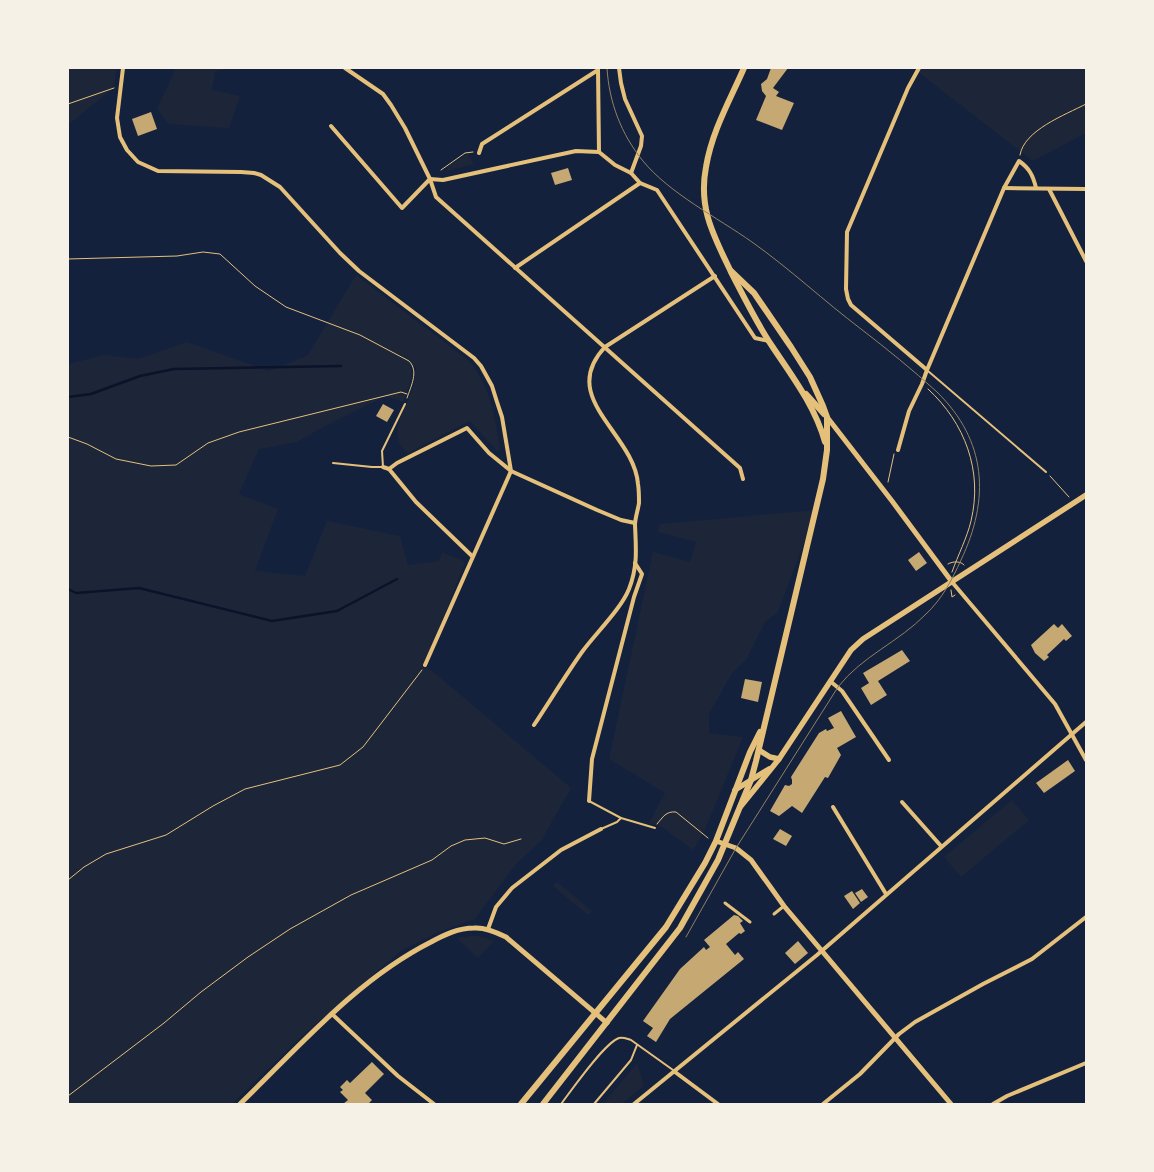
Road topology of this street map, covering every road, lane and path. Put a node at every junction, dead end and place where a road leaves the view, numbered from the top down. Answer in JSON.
{"nodes":[{"id":1,"x":123,"y":68,"type":"edge"},
{"id":2,"x":345,"y":68,"type":"edge"},
{"id":3,"x":619,"y":68,"type":"edge"},
{"id":4,"x":744,"y":68,"type":"edge"},
{"id":5,"x":919,"y":68,"type":"edge"},
{"id":6,"x":598,"y":69,"type":"edge"},
{"id":7,"x":120,"y":88,"type":"junction"},
{"id":8,"x":68,"y":104,"type":"edge"},
{"id":9,"x":1086,"y":104,"type":"edge"},
{"id":10,"x":331,"y":126,"type":"dead end"},
{"id":11,"x":599,"y":152,"type":"junction"},
{"id":12,"x":479,"y":153,"type":"joint"},
{"id":13,"x":1019,"y":161,"type":"junction"},
{"id":14,"x":440,"y":170,"type":"dead end"},
{"id":15,"x":630,"y":173,"type":"junction"},
{"id":16,"x":430,"y":179,"type":"junction"},
{"id":17,"x":640,"y":183,"type":"junction"},
{"id":18,"x":1004,"y":188,"type":"junction"},
{"id":19,"x":1036,"y":188,"type":"junction"},
{"id":20,"x":1049,"y":189,"type":"junction"},
{"id":21,"x":1086,"y":189,"type":"edge"},
{"id":22,"x":68,"y":259,"type":"edge"},
{"id":23,"x":1086,"y":261,"type":"edge"},
{"id":24,"x":515,"y":268,"type":"junction"},
{"id":25,"x":731,"y":271,"type":"junction"},
{"id":26,"x":715,"y":276,"type":"junction"},
{"id":27,"x":769,"y":341,"type":"junction"},
{"id":28,"x":605,"y":347,"type":"junction"},
{"id":29,"x":927,"y":370,"type":"junction"},
{"id":30,"x":922,"y":384,"type":"junction"},
{"id":31,"x":802,"y":391,"type":"junction"},
{"id":32,"x":408,"y":395,"type":"junction"},
{"id":33,"x":405,"y":404,"type":"joint"},
{"id":34,"x":827,"y":417,"type":"junction"},
{"id":35,"x":68,"y":438,"type":"edge"},
{"id":36,"x":827,"y":450,"type":"junction"},
{"id":37,"x":898,"y":450,"type":"joint"},
{"id":38,"x":333,"y":463,"type":"dead end"},
{"id":39,"x":383,"y":467,"type":"junction"},
{"id":40,"x":389,"y":469,"type":"junction"},
{"id":41,"x":511,"y":471,"type":"junction"},
{"id":42,"x":1046,"y":472,"type":"joint"},
{"id":43,"x":743,"y":479,"type":"dead end"},
{"id":44,"x":885,"y":492,"type":"junction"},
{"id":45,"x":1086,"y":495,"type":"edge"},
{"id":46,"x":1075,"y":503,"type":"junction"},
{"id":47,"x":635,"y":523,"type":"junction"},
{"id":48,"x":472,"y":556,"type":"junction"},
{"id":49,"x":956,"y":562,"type":"dead end"},
{"id":50,"x":635,"y":563,"type":"junction"},
{"id":51,"x":952,"y":582,"type":"junction"},
{"id":52,"x":425,"y":665,"type":"joint"},
{"id":53,"x":830,"y":681,"type":"junction"},
{"id":54,"x":1086,"y":722,"type":"edge"},
{"id":55,"x":534,"y":725,"type":"dead end"},
{"id":56,"x":763,"y":726,"type":"junction"},
{"id":57,"x":1072,"y":734,"type":"junction"},
{"id":58,"x":759,"y":750,"type":"junction"},
{"id":59,"x":779,"y":759,"type":"junction"},
{"id":60,"x":889,"y":760,"type":"dead end"},
{"id":61,"x":1086,"y":760,"type":"edge"},
{"id":62,"x":769,"y":769,"type":"junction"},
{"id":63,"x":751,"y":780,"type":"junction"},
{"id":64,"x":735,"y":790,"type":"junction"},
{"id":65,"x":589,"y":801,"type":"joint"},
{"id":66,"x":902,"y":802,"type":"dead end"},
{"id":67,"x":833,"y":806,"type":"dead end"},
{"id":68,"x":740,"y":808,"type":"junction"},
{"id":69,"x":622,"y":818,"type":"junction"},
{"id":70,"x":655,"y":828,"type":"joint"},
{"id":71,"x":601,"y":829,"type":"joint"},
{"id":72,"x":520,"y":839,"type":"dead end"},
{"id":73,"x":716,"y":841,"type":"junction"},
{"id":74,"x":725,"y":843,"type":"junction"},
{"id":75,"x":941,"y":846,"type":"junction"},
{"id":76,"x":68,"y":880,"type":"edge"},
{"id":77,"x":886,"y":894,"type":"junction"},
{"id":78,"x":725,"y":903,"type":"dead end"},
{"id":79,"x":784,"y":906,"type":"junction"},
{"id":80,"x":774,"y":914,"type":"dead end"},
{"id":81,"x":1086,"y":918,"type":"edge"},
{"id":82,"x":750,"y":922,"type":"dead end"},
{"id":83,"x":488,"y":929,"type":"junction"},
{"id":84,"x":822,"y":951,"type":"junction"},
{"id":85,"x":595,"y":1013,"type":"junction"},
{"id":86,"x":332,"y":1014,"type":"junction"},
{"id":87,"x":607,"y":1023,"type":"junction"},
{"id":88,"x":894,"y":1038,"type":"junction"},
{"id":89,"x":637,"y":1045,"type":"junction"},
{"id":90,"x":1086,"y":1062,"type":"edge"},
{"id":91,"x":675,"y":1072,"type":"junction"},
{"id":92,"x":68,"y":1096,"type":"edge"},
{"id":93,"x":240,"y":1104,"type":"edge"},
{"id":94,"x":434,"y":1104,"type":"edge"},
{"id":95,"x":521,"y":1104,"type":"edge"},
{"id":96,"x":544,"y":1104,"type":"edge"},
{"id":97,"x":563,"y":1104,"type":"edge"},
{"id":98,"x":594,"y":1104,"type":"edge"},
{"id":99,"x":634,"y":1104,"type":"edge"},
{"id":100,"x":718,"y":1104,"type":"edge"},
{"id":101,"x":823,"y":1104,"type":"edge"},
{"id":102,"x":951,"y":1104,"type":"edge"},
{"id":103,"x":993,"y":1104,"type":"edge"}],
"edges":[{"from":1,"to":7,"type":"street"},
{"from":2,"to":16,"type":"street"},
{"from":3,"to":15,"type":"street"},
{"from":4,"to":25,"type":"main road"},
{"from":5,"to":29,"type":"street"},
{"from":6,"to":11,"type":"street"},
{"from":6,"to":12,"type":"street"},
{"from":7,"to":8,"type":"path"},
{"from":7,"to":41,"type":"street"},
{"from":9,"to":13,"type":"path"},
{"from":10,"to":16,"type":"street"},
{"from":11,"to":15,"type":"street"},
{"from":11,"to":16,"type":"street"},
{"from":12,"to":14,"type":"path"},
{"from":13,"to":18,"type":"street"},
{"from":13,"to":19,"type":"street"},
{"from":15,"to":17,"type":"street"},
{"from":16,"to":24,"type":"street"},
{"from":17,"to":24,"type":"street"},
{"from":17,"to":26,"type":"street"},
{"from":18,"to":19,"type":"street"},
{"from":18,"to":29,"type":"street"},
{"from":19,"to":20,"type":"street"},
{"from":20,"to":21,"type":"street"},
{"from":20,"to":23,"type":"street"},
{"from":22,"to":32,"type":"path"},
{"from":24,"to":28,"type":"street"},
{"from":25,"to":27,"type":"main road"},
{"from":25,"to":34,"type":"main road"},
{"from":26,"to":27,"type":"street"},
{"from":26,"to":28,"type":"street"},
{"from":27,"to":31,"type":"main road"},
{"from":28,"to":43,"type":"street"},
{"from":28,"to":47,"type":"street"},
{"from":29,"to":30,"type":"street"},
{"from":29,"to":42,"type":"lane"},
{"from":30,"to":37,"type":"street"},
{"from":30,"to":49,"type":"path"},
{"from":31,"to":34,"type":"main road"},
{"from":31,"to":36,"type":"main road"},
{"from":32,"to":33,"type":"path"},
{"from":32,"to":35,"type":"path"},
{"from":33,"to":39,"type":"lane"},
{"from":34,"to":36,"type":"main road"},
{"from":34,"to":44,"type":"street"},
{"from":36,"to":56,"type":"main road"},
{"from":37,"to":44,"type":"path"},
{"from":38,"to":39,"type":"lane"},
{"from":39,"to":40,"type":"street"},
{"from":40,"to":41,"type":"street"},
{"from":40,"to":48,"type":"street"},
{"from":41,"to":47,"type":"street"},
{"from":41,"to":48,"type":"street"},
{"from":42,"to":46,"type":"path"},
{"from":44,"to":51,"type":"street"},
{"from":45,"to":46,"type":"main road"},
{"from":46,"to":51,"type":"main road"},
{"from":47,"to":50,"type":"street"},
{"from":48,"to":52,"type":"street"},
{"from":50,"to":55,"type":"street"},
{"from":50,"to":65,"type":"street"},
{"from":51,"to":53,"type":"main road"},
{"from":51,"to":57,"type":"street"},
{"from":52,"to":76,"type":"path"},
{"from":53,"to":59,"type":"main road"},
{"from":53,"to":60,"type":"street"},
{"from":54,"to":57,"type":"street"},
{"from":56,"to":58,"type":"main road"},
{"from":56,"to":64,"type":"main road"},
{"from":57,"to":61,"type":"street"},
{"from":57,"to":75,"type":"street"},
{"from":58,"to":59,"type":"main road"},
{"from":58,"to":63,"type":"main road"},
{"from":59,"to":62,"type":"main road"},
{"from":62,"to":63,"type":"main road"},
{"from":62,"to":68,"type":"main road"},
{"from":63,"to":64,"type":"main road"},
{"from":63,"to":68,"type":"main road"},
{"from":64,"to":73,"type":"main road"},
{"from":65,"to":69,"type":"lane"},
{"from":66,"to":75,"type":"street"},
{"from":67,"to":77,"type":"street"},
{"from":68,"to":74,"type":"main road"},
{"from":69,"to":70,"type":"lane"},
{"from":69,"to":71,"type":"lane"},
{"from":70,"to":73,"type":"path"},
{"from":71,"to":83,"type":"street"},
{"from":72,"to":92,"type":"path"},
{"from":73,"to":74,"type":"street"},
{"from":73,"to":85,"type":"main road"},
{"from":74,"to":79,"type":"street"},
{"from":74,"to":87,"type":"main road"},
{"from":75,"to":77,"type":"street"},
{"from":77,"to":84,"type":"street"},
{"from":78,"to":82,"type":"street"},
{"from":79,"to":80,"type":"street"},
{"from":79,"to":84,"type":"street"},
{"from":81,"to":88,"type":"street"},
{"from":83,"to":85,"type":"street"},
{"from":83,"to":86,"type":"street"},
{"from":84,"to":88,"type":"street"},
{"from":84,"to":91,"type":"street"},
{"from":85,"to":87,"type":"street"},
{"from":85,"to":95,"type":"main road"},
{"from":86,"to":93,"type":"street"},
{"from":86,"to":94,"type":"street"},
{"from":87,"to":96,"type":"main road"},
{"from":88,"to":101,"type":"street"},
{"from":88,"to":102,"type":"street"},
{"from":89,"to":91,"type":"lane"},
{"from":89,"to":97,"type":"lane"},
{"from":89,"to":98,"type":"lane"},
{"from":90,"to":103,"type":"street"},
{"from":91,"to":99,"type":"street"},
{"from":91,"to":100,"type":"street"}]}
